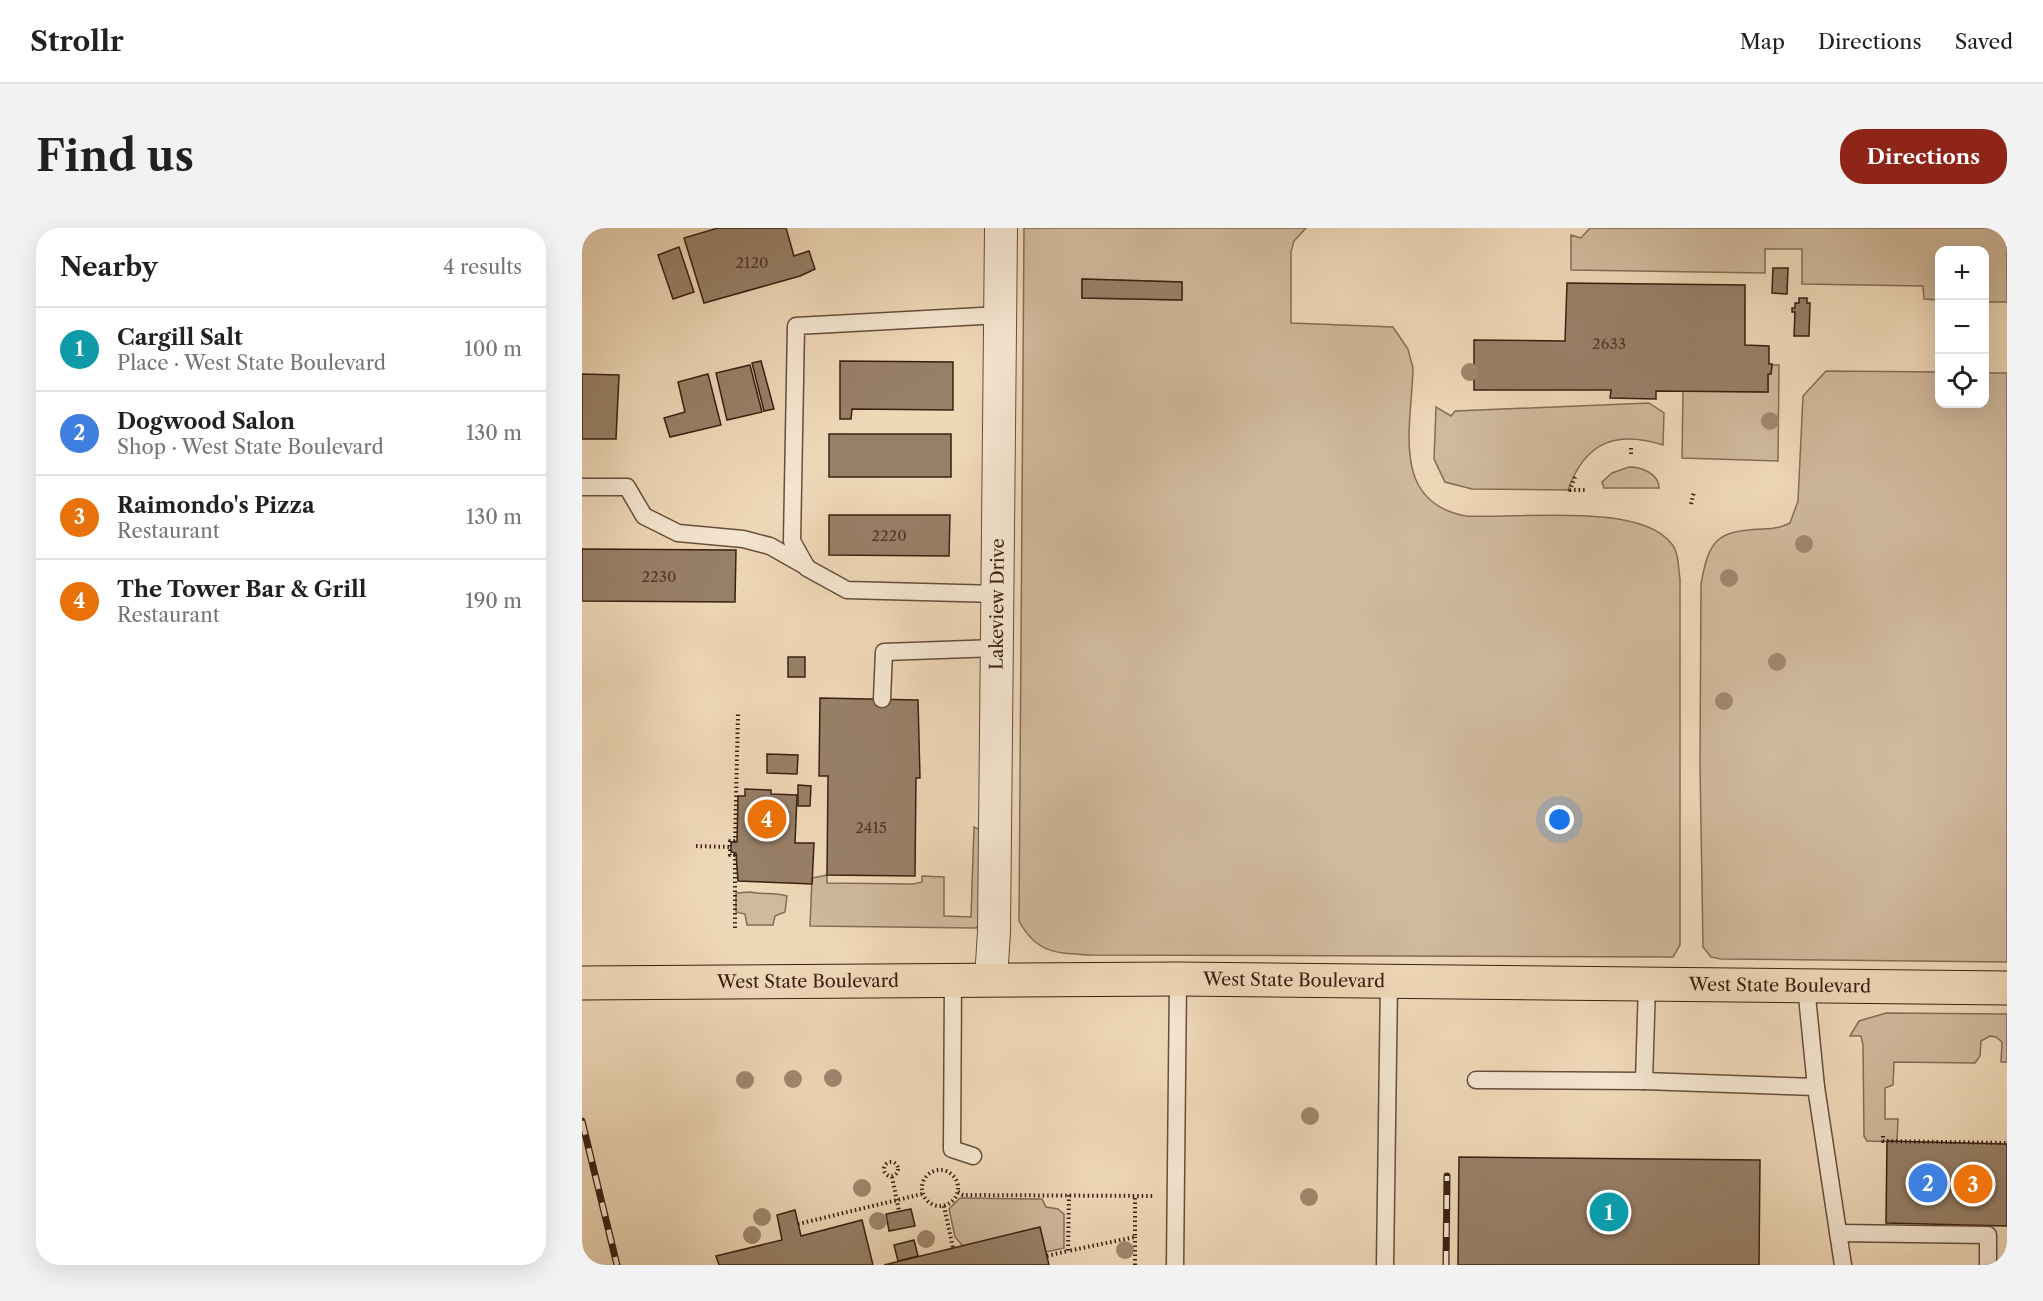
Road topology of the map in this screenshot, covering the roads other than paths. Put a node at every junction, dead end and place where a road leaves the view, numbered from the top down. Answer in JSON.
{"nodes":[{"id":1,"x":1001,"y":228,"type":"edge"},
{"id":2,"x":1000,"y":315,"type":"junction"},
{"id":3,"x":582,"y":487,"type":"edge"},
{"id":4,"x":807,"y":568,"type":"junction"},
{"id":5,"x":998,"y":594,"type":"junction"},
{"id":6,"x":997,"y":648,"type":"junction"},
{"id":7,"x":882,"y":699,"type":"dead end"},
{"id":8,"x":953,"y":979,"type":"junction"},
{"id":9,"x":991,"y":979,"type":"junction"},
{"id":10,"x":1178,"y":979,"type":"junction"},
{"id":11,"x":1389,"y":982,"type":"junction"},
{"id":12,"x":582,"y":983,"type":"edge"},
{"id":13,"x":1647,"y":984,"type":"junction"},
{"id":14,"x":1806,"y":986,"type":"junction"},
{"id":15,"x":2007,"y":988,"type":"edge"},
{"id":16,"x":1476,"y":1080,"type":"dead end"},
{"id":17,"x":1644,"y":1081,"type":"junction"},
{"id":18,"x":1816,"y":1087,"type":"junction"},
{"id":19,"x":973,"y":1156,"type":"dead end"},
{"id":20,"x":1838,"y":1233,"type":"junction"},
{"id":21,"x":1175,"y":1265,"type":"edge"},
{"id":22,"x":1385,"y":1265,"type":"edge"},
{"id":23,"x":1843,"y":1265,"type":"edge"},
{"id":24,"x":1988,"y":1265,"type":"edge"}],
"edges":[{"from":1,"to":2,"type":"street","name":"Lakeview Drive"},
{"from":2,"to":4,"type":"lane"},
{"from":2,"to":5,"type":"street","name":"Lakeview Drive"},
{"from":3,"to":4,"type":"lane"},
{"from":4,"to":5,"type":"lane"},
{"from":5,"to":6,"type":"street","name":"Lakeview Drive"},
{"from":6,"to":7,"type":"lane"},
{"from":6,"to":9,"type":"street","name":"Lakeview Drive"},
{"from":8,"to":9,"type":"main road","name":"West State Boulevard"},
{"from":8,"to":12,"type":"main road","name":"West State Boulevard"},
{"from":8,"to":19,"type":"lane"},
{"from":9,"to":10,"type":"main road","name":"West State Boulevard"},
{"from":10,"to":11,"type":"main road","name":"West State Boulevard"},
{"from":10,"to":21,"type":"lane"},
{"from":11,"to":13,"type":"main road","name":"West State Boulevard"},
{"from":11,"to":22,"type":"lane"},
{"from":13,"to":14,"type":"main road","name":"West State Boulevard"},
{"from":13,"to":17,"type":"lane"},
{"from":14,"to":15,"type":"main road","name":"West State Boulevard"},
{"from":14,"to":18,"type":"lane"},
{"from":16,"to":17,"type":"lane"},
{"from":17,"to":18,"type":"lane"},
{"from":18,"to":20,"type":"lane"},
{"from":20,"to":23,"type":"lane"},
{"from":20,"to":24,"type":"lane"}]}
